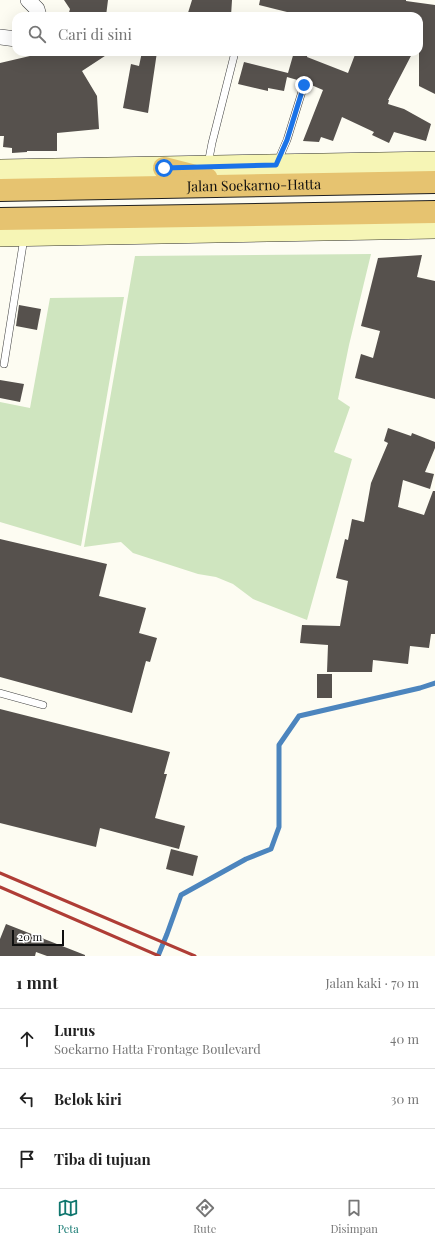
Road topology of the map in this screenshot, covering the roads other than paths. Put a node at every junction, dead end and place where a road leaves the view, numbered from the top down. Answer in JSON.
{"nodes":[{"id":1,"x":28,"y":0,"type":"edge"},
{"id":2,"x":38,"y":12,"type":"edge"},
{"id":3,"x":0,"y":38,"type":"edge"},
{"id":4,"x":12,"y":39,"type":"edge"},
{"id":5,"x":234,"y":56,"type":"dead end"},
{"id":6,"x":304,"y":85,"type":"dead end"},
{"id":7,"x":435,"y":162,"type":"edge"},
{"id":8,"x":276,"y":165,"type":"junction"},
{"id":9,"x":208,"y":166,"type":"junction"},
{"id":10,"x":164,"y":168,"type":"junction"},
{"id":11,"x":0,"y":170,"type":"edge"},
{"id":12,"x":435,"y":182,"type":"edge"},
{"id":13,"x":232,"y":186,"type":"junction"},
{"id":14,"x":0,"y":190,"type":"edge"},
{"id":15,"x":435,"y":212,"type":"edge"},
{"id":16,"x":0,"y":219,"type":"edge"},
{"id":17,"x":435,"y":228,"type":"edge"},
{"id":18,"x":0,"y":236,"type":"edge"},
{"id":19,"x":24,"y":236,"type":"junction"},
{"id":20,"x":4,"y":364,"type":"dead end"},
{"id":21,"x":0,"y":693,"type":"edge"},
{"id":22,"x":42,"y":705,"type":"dead end"}],
"edges":[{"from":1,"to":2,"type":"street"},
{"from":3,"to":4,"type":"street"},
{"from":5,"to":9,"type":"lane"},
{"from":6,"to":8,"type":"lane"},
{"from":7,"to":8,"type":"main road"},
{"from":8,"to":9,"type":"main road"},
{"from":9,"to":10,"type":"main road"},
{"from":10,"to":11,"type":"main road"},
{"from":10,"to":13,"type":"highway"},
{"from":12,"to":13,"type":"highway","name":"Jalan Soekarno-Hatta"},
{"from":13,"to":14,"type":"highway","name":"Jalan Soekarno-Hatta"},
{"from":15,"to":16,"type":"highway"},
{"from":17,"to":19,"type":"main road"},
{"from":18,"to":19,"type":"main road"},
{"from":19,"to":20,"type":"lane"},
{"from":21,"to":22,"type":"lane"}]}
